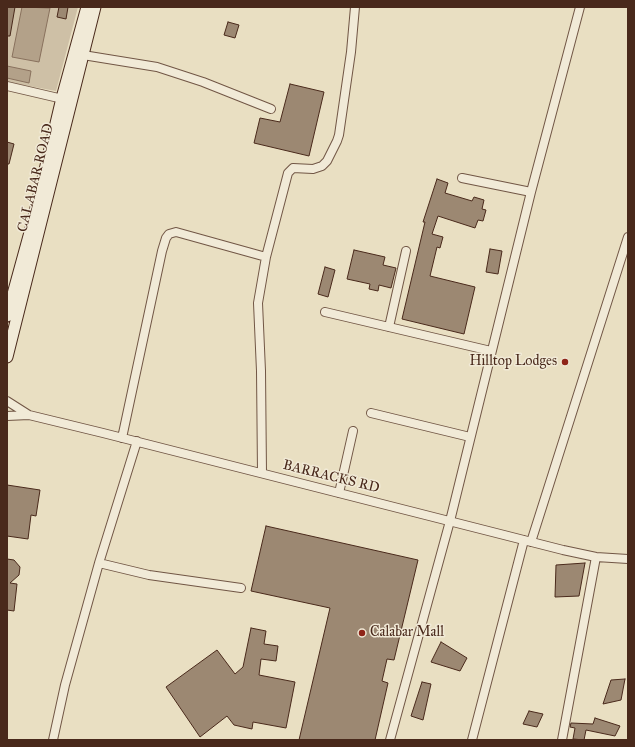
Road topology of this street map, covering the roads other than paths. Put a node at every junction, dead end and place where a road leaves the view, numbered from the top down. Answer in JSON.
{"nodes":[{"id":1,"x":86,"y":7,"type":"edge"},
{"id":2,"x":95,"y":7,"type":"edge"},
{"id":3,"x":355,"y":7,"type":"edge"},
{"id":4,"x":580,"y":7,"type":"edge"},
{"id":5,"x":83,"y":55,"type":"junction"},
{"id":6,"x":7,"y":86,"type":"edge"},
{"id":7,"x":66,"y":100,"type":"junction"},
{"id":8,"x":271,"y":109,"type":"dead end"},
{"id":9,"x":462,"y":178,"type":"dead end"},
{"id":10,"x":531,"y":192,"type":"junction"},
{"id":11,"x":628,"y":237,"type":"edge"},
{"id":12,"x":406,"y":250,"type":"dead end"},
{"id":13,"x":266,"y":257,"type":"junction"},
{"id":14,"x":326,"y":312,"type":"dead end"},
{"id":15,"x":7,"y":316,"type":"edge"},
{"id":16,"x":388,"y":327,"type":"junction"},
{"id":17,"x":491,"y":351,"type":"junction"},
{"id":18,"x":7,"y":357,"type":"edge"},
{"id":19,"x":7,"y":401,"type":"edge"},
{"id":20,"x":371,"y":413,"type":"dead end"},
{"id":21,"x":29,"y":414,"type":"junction"},
{"id":22,"x":7,"y":416,"type":"edge"},
{"id":23,"x":353,"y":431,"type":"dead end"},
{"id":24,"x":470,"y":437,"type":"junction"},
{"id":25,"x":122,"y":438,"type":"junction"},
{"id":26,"x":137,"y":441,"type":"junction"},
{"id":27,"x":262,"y":473,"type":"junction"},
{"id":28,"x":339,"y":493,"type":"junction"},
{"id":29,"x":450,"y":521,"type":"junction"},
{"id":30,"x":527,"y":541,"type":"junction"},
{"id":31,"x":596,"y":557,"type":"junction"},
{"id":32,"x":628,"y":559,"type":"edge"},
{"id":33,"x":99,"y":563,"type":"junction"},
{"id":34,"x":241,"y":588,"type":"dead end"},
{"id":35,"x":53,"y":740,"type":"edge"},
{"id":36,"x":390,"y":740,"type":"edge"},
{"id":37,"x":472,"y":740,"type":"edge"},
{"id":38,"x":562,"y":740,"type":"edge"}],
"edges":[{"from":1,"to":7,"type":"main road","name":"CALABAR ROAD"},
{"from":2,"to":5,"type":"main road","name":"CALABAR ROAD"},
{"from":3,"to":13,"type":"street"},
{"from":4,"to":10,"type":"street"},
{"from":5,"to":7,"type":"main road","name":"CALABAR ROAD"},
{"from":5,"to":8,"type":"street"},
{"from":6,"to":7,"type":"street"},
{"from":7,"to":15,"type":"main road","name":"CALABAR ROAD"},
{"from":7,"to":18,"type":"main road","name":"CALABAR ROAD"},
{"from":9,"to":10,"type":"street"},
{"from":10,"to":17,"type":"street"},
{"from":11,"to":30,"type":"street"},
{"from":12,"to":16,"type":"street"},
{"from":13,"to":25,"type":"street"},
{"from":13,"to":27,"type":"street"},
{"from":14,"to":16,"type":"street"},
{"from":16,"to":17,"type":"street"},
{"from":17,"to":24,"type":"street"},
{"from":19,"to":21,"type":"street","name":"BARRACKS RD"},
{"from":20,"to":24,"type":"street"},
{"from":21,"to":22,"type":"street","name":"BARRACKS RD"},
{"from":21,"to":25,"type":"street","name":"BARRACKS RD"},
{"from":23,"to":28,"type":"street"},
{"from":24,"to":29,"type":"street"},
{"from":25,"to":26,"type":"street","name":"BARRACKS RD"},
{"from":26,"to":27,"type":"street","name":"BARRACKS RD"},
{"from":26,"to":33,"type":"street"},
{"from":27,"to":28,"type":"street","name":"BARRACKS RD"},
{"from":28,"to":29,"type":"street","name":"BARRACKS RD"},
{"from":29,"to":30,"type":"street","name":"BARRACKS RD"},
{"from":29,"to":36,"type":"street"},
{"from":30,"to":31,"type":"street","name":"BARRACKS RD"},
{"from":30,"to":37,"type":"street"},
{"from":31,"to":32,"type":"street","name":"BARRACKS RD"},
{"from":31,"to":38,"type":"street"},
{"from":33,"to":34,"type":"street"},
{"from":33,"to":35,"type":"street"}]}
